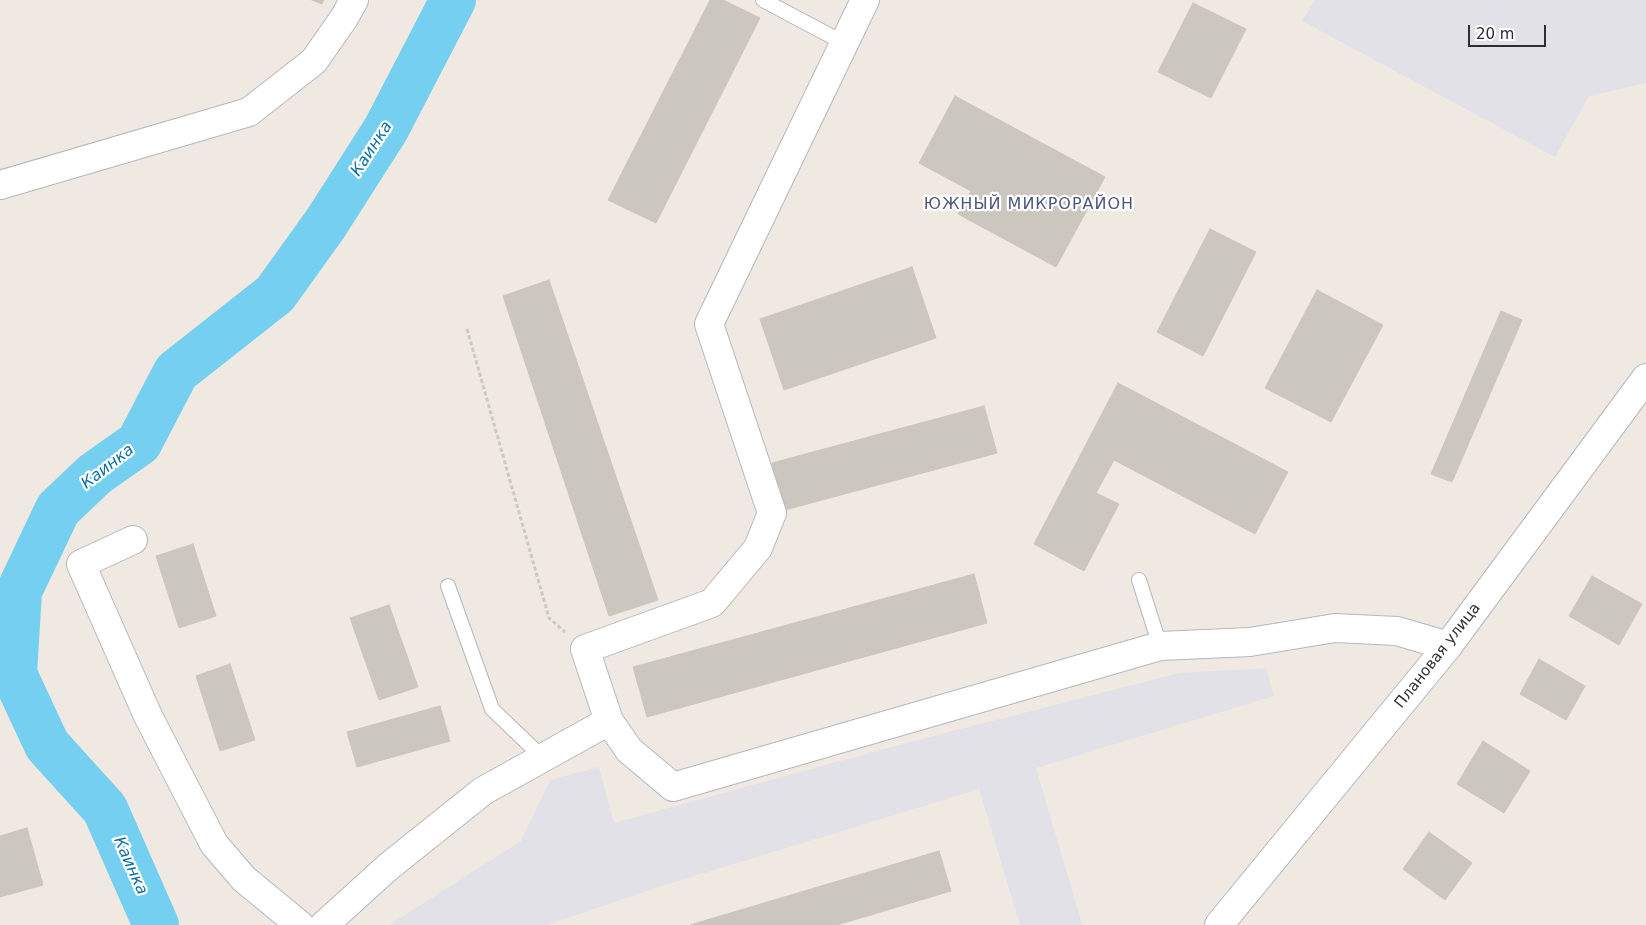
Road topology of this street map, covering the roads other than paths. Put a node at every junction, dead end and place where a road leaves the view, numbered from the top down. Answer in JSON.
{"nodes":[{"id":1,"x":354,"y":0,"type":"edge"},
{"id":2,"x":763,"y":0,"type":"edge"},
{"id":3,"x":865,"y":0,"type":"edge"},
{"id":4,"x":844,"y":43,"type":"junction"},
{"id":5,"x":0,"y":185,"type":"edge"},
{"id":6,"x":1646,"y":378,"type":"edge"},
{"id":7,"x":133,"y":540,"type":"dead end"},
{"id":8,"x":1139,"y":580,"type":"dead end"},
{"id":9,"x":448,"y":586,"type":"dead end"},
{"id":10,"x":1160,"y":646,"type":"junction"},
{"id":11,"x":1448,"y":646,"type":"junction"},
{"id":12,"x":609,"y":721,"type":"junction"},
{"id":13,"x":543,"y":758,"type":"junction"},
{"id":14,"x":300,"y":925,"type":"edge"},
{"id":15,"x":324,"y":925,"type":"edge"},
{"id":16,"x":1218,"y":925,"type":"edge"}],
"edges":[{"from":1,"to":5,"type":"street"},
{"from":2,"to":4,"type":"lane"},
{"from":3,"to":4,"type":"street"},
{"from":4,"to":12,"type":"street"},
{"from":6,"to":11,"type":"street","name":"Плановая улица"},
{"from":7,"to":14,"type":"street"},
{"from":8,"to":10,"type":"lane"},
{"from":9,"to":13,"type":"lane"},
{"from":10,"to":11,"type":"street"},
{"from":10,"to":12,"type":"street"},
{"from":11,"to":16,"type":"street","name":"Плановая улица"},
{"from":12,"to":13,"type":"street"},
{"from":13,"to":15,"type":"street"}]}
